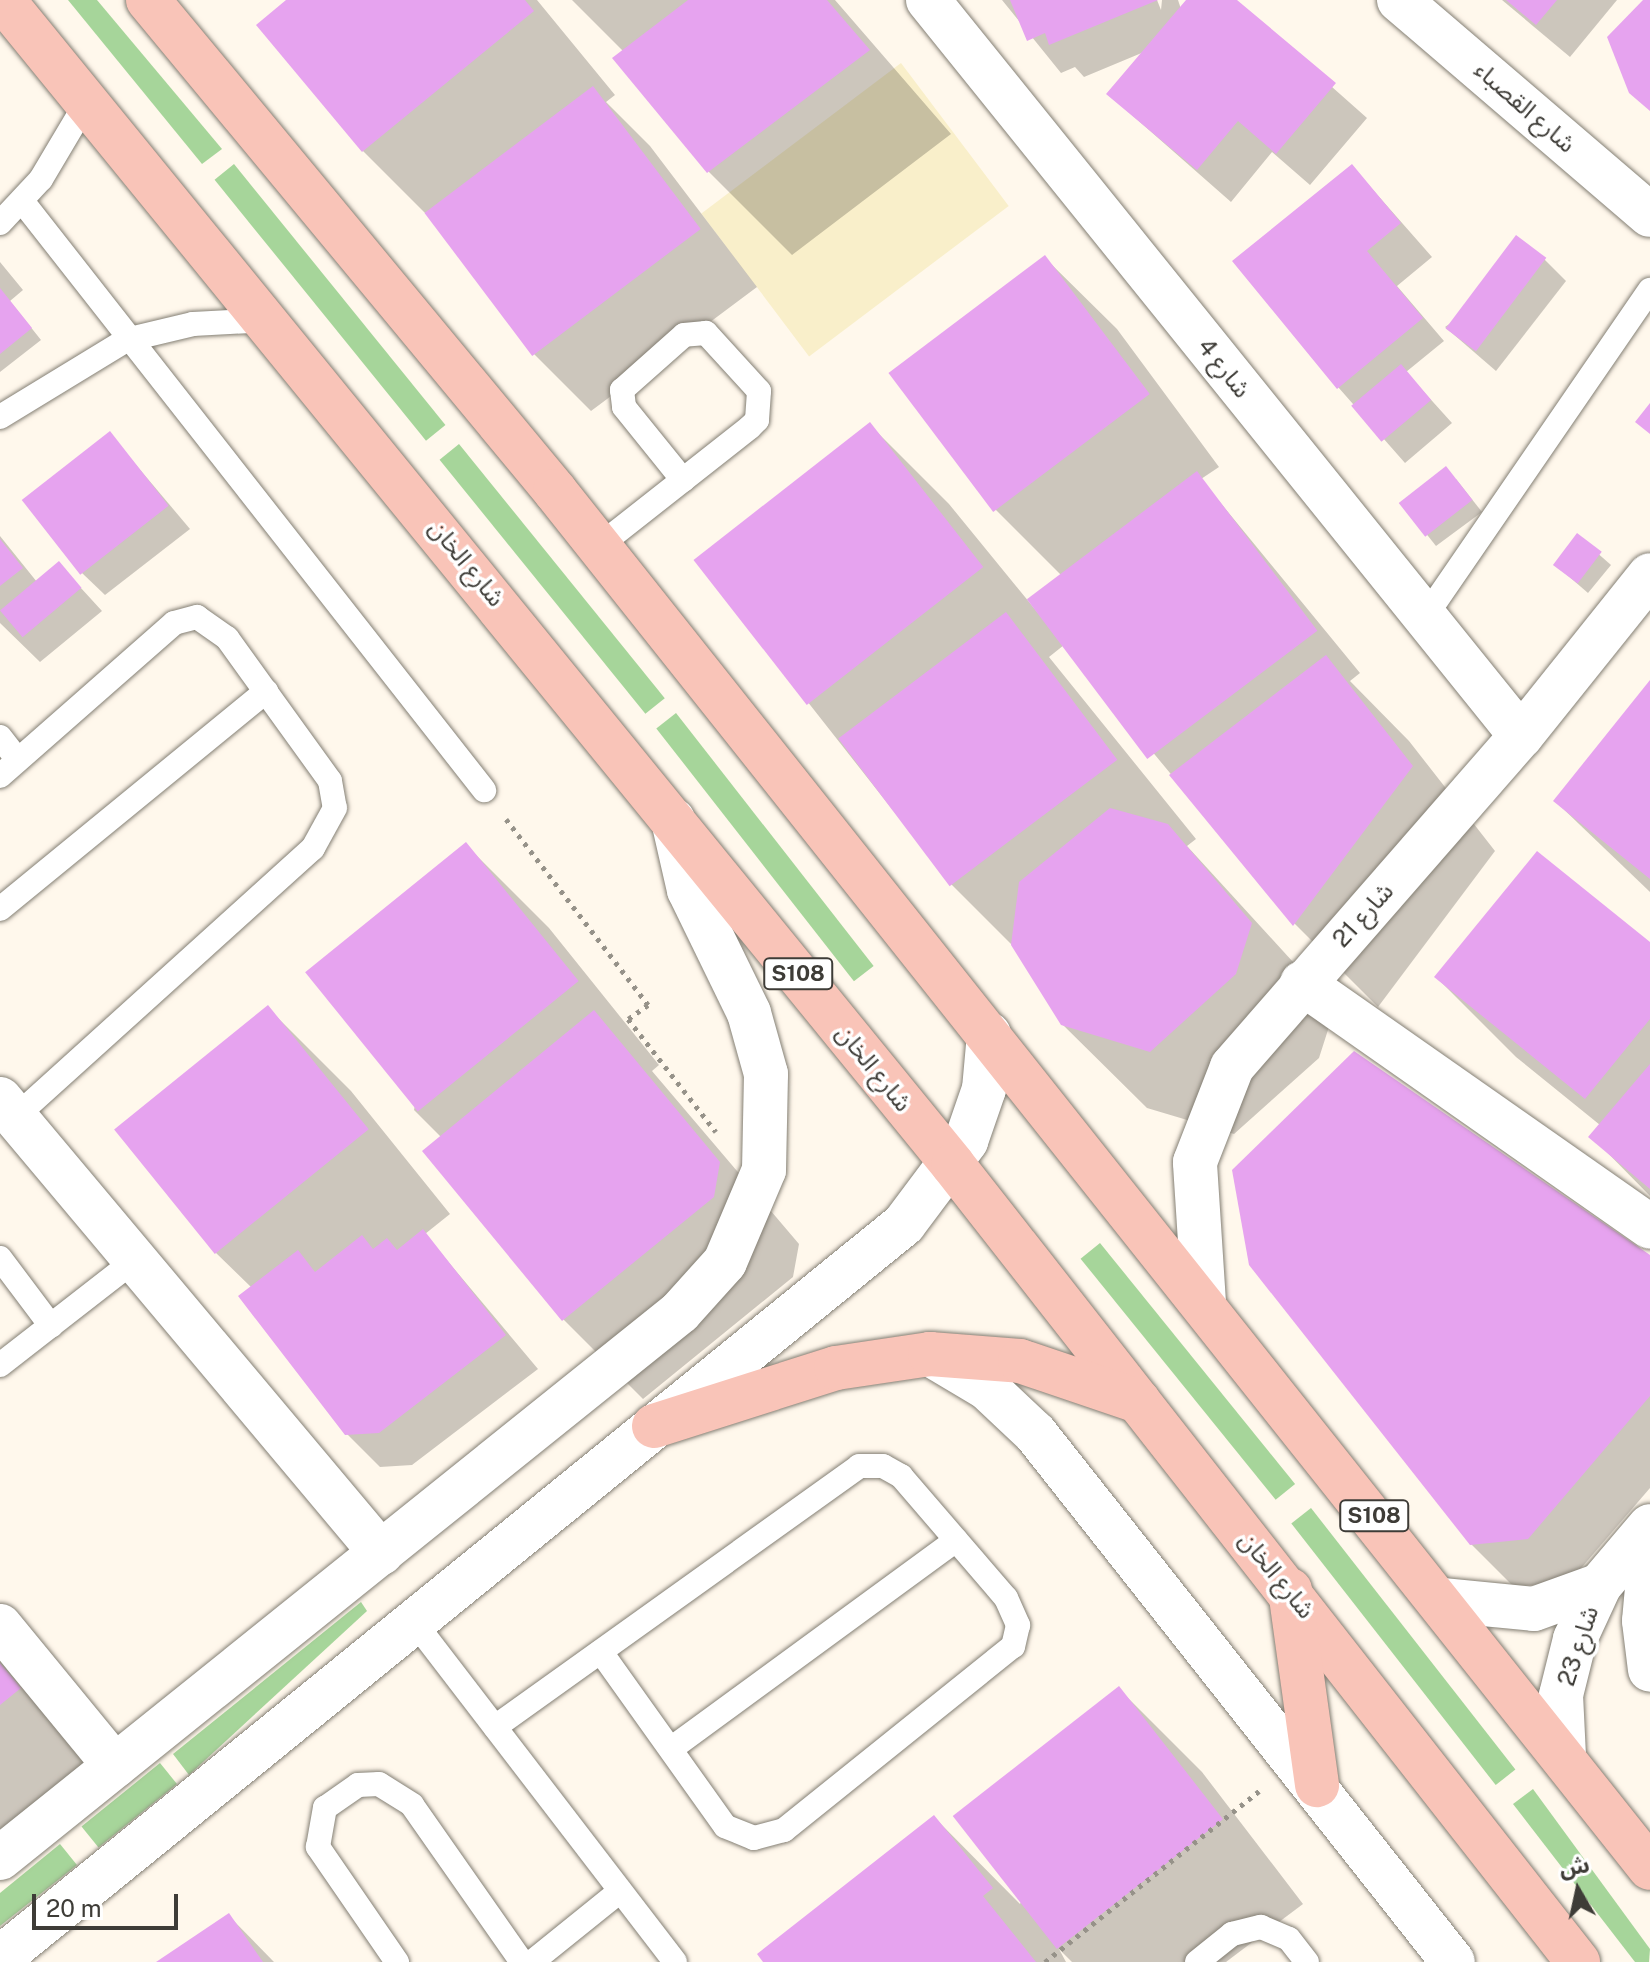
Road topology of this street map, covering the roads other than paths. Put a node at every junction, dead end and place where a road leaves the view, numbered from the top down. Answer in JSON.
{"nodes":[{"id":1,"x":3,"y":0,"type":"edge"},
{"id":2,"x":148,"y":0,"type":"edge"},
{"id":3,"x":928,"y":0,"type":"edge"},
{"id":4,"x":1399,"y":0,"type":"edge"},
{"id":5,"x":88,"y":100,"type":"junction"},
{"id":6,"x":22,"y":201,"type":"junction"},
{"id":7,"x":1650,"y":215,"type":"edge"},
{"id":8,"x":0,"y":223,"type":"edge"},
{"id":9,"x":1650,"y":290,"type":"edge"},
{"id":10,"x":270,"y":320,"type":"junction"},
{"id":11,"x":126,"y":340,"type":"junction"},
{"id":12,"x":0,"y":417,"type":"edge"},
{"id":13,"x":683,"y":480,"type":"junction"},
{"id":14,"x":599,"y":546,"type":"junction"},
{"id":15,"x":1650,"y":575,"type":"edge"},
{"id":16,"x":1425,"y":617,"type":"junction"},
{"id":17,"x":266,"y":691,"type":"junction"},
{"id":18,"x":1521,"y":736,"type":"junction"},
{"id":19,"x":0,"y":737,"type":"edge"},
{"id":20,"x":9,"y":768,"type":"edge"},
{"id":21,"x":484,"y":790,"type":"road end"},
{"id":22,"x":673,"y":820,"type":"junction"},
{"id":23,"x":0,"y":909,"type":"edge"},
{"id":24,"x":1302,"y":983,"type":"junction"},
{"id":25,"x":989,"y":1034,"type":"junction"},
{"id":26,"x":8,"y":1108,"type":"edge"},
{"id":27,"x":953,"y":1165,"type":"junction"},
{"id":28,"x":1650,"y":1227,"type":"edge"},
{"id":29,"x":0,"y":1258,"type":"edge"},
{"id":30,"x":135,"y":1260,"type":"junction"},
{"id":31,"x":1204,"y":1303,"type":"junction"},
{"id":32,"x":51,"y":1326,"type":"junction"},
{"id":33,"x":930,"y":1354,"type":"junction"},
{"id":34,"x":0,"y":1365,"type":"edge"},
{"id":35,"x":1138,"y":1401,"type":"junction"},
{"id":36,"x":654,"y":1426,"type":"junction"},
{"id":37,"x":1650,"y":1526,"type":"edge"},
{"id":38,"x":956,"y":1540,"type":"junction"},
{"id":39,"x":381,"y":1553,"type":"junction"},
{"id":40,"x":1650,"y":1555,"type":"edge"},
{"id":41,"x":1600,"y":1585,"type":"junction"},
{"id":42,"x":1290,"y":1590,"type":"junction"},
{"id":43,"x":1442,"y":1600,"type":"junction"},
{"id":44,"x":415,"y":1623,"type":"junction"},
{"id":45,"x":0,"y":1626,"type":"edge"},
{"id":46,"x":601,"y":1652,"type":"junction"},
{"id":47,"x":1650,"y":1670,"type":"edge"},
{"id":48,"x":495,"y":1727,"type":"junction"},
{"id":49,"x":672,"y":1748,"type":"junction"},
{"id":50,"x":1564,"y":1756,"type":"junction"},
{"id":51,"x":115,"y":1766,"type":"junction"},
{"id":52,"x":1306,"y":1771,"type":"junction"},
{"id":53,"x":1608,"y":1812,"type":"junction"},
{"id":54,"x":1650,"y":1822,"type":"edge"},
{"id":55,"x":0,"y":1858,"type":"edge"},
{"id":56,"x":1650,"y":1868,"type":"edge"},
{"id":57,"x":620,"y":1891,"type":"junction"},
{"id":58,"x":14,"y":1953,"type":"edge"},
{"id":59,"x":397,"y":1962,"type":"edge"},
{"id":60,"x":522,"y":1962,"type":"edge"},
{"id":61,"x":532,"y":1962,"type":"edge"},
{"id":62,"x":675,"y":1962,"type":"edge"},
{"id":63,"x":1197,"y":1962,"type":"edge"},
{"id":64,"x":1307,"y":1962,"type":"edge"},
{"id":65,"x":1453,"y":1962,"type":"edge"},
{"id":66,"x":1578,"y":1962,"type":"edge"}],
"edges":[{"from":1,"to":5,"type":"main road","name":"شارع الخان","number":"S108"},
{"from":2,"to":14,"type":"main road","number":"S108"},
{"from":3,"to":16,"type":"street","name":"شارع 4"},
{"from":4,"to":7,"type":"street","name":"شارع القصباء"},
{"from":5,"to":6,"type":"lane"},
{"from":5,"to":10,"type":"main road","name":"شارع الخان","number":"S108"},
{"from":6,"to":8,"type":"lane"},
{"from":6,"to":11,"type":"lane"},
{"from":9,"to":16,"type":"lane"},
{"from":10,"to":11,"type":"lane"},
{"from":10,"to":22,"type":"main road","name":"شارع الخان","number":"S108"},
{"from":11,"to":12,"type":"lane"},
{"from":11,"to":21,"type":"lane"},
{"from":13,"to":13,"type":"lane"},
{"from":13,"to":14,"type":"lane"},
{"from":14,"to":25,"type":"main road","number":"S108"},
{"from":15,"to":18,"type":"street","name":"شارع 21"},
{"from":16,"to":18,"type":"street","name":"شارع 4"},
{"from":17,"to":20,"type":"lane"},
{"from":17,"to":23,"type":"lane"},
{"from":17,"to":26,"type":"lane"},
{"from":18,"to":24,"type":"street","name":"شارع 21"},
{"from":19,"to":20,"type":"lane"},
{"from":22,"to":27,"type":"main road","name":"شارع الخان","number":"S108"},
{"from":22,"to":39,"type":"street"},
{"from":24,"to":28,"type":"street"},
{"from":24,"to":31,"type":"street","name":"شارع 21"},
{"from":25,"to":27,"type":"street"},
{"from":25,"to":31,"type":"main road","number":"S108"},
{"from":26,"to":30,"type":"street"},
{"from":27,"to":35,"type":"main road","name":"شارع الخان","number":"S108"},
{"from":27,"to":36,"type":"street"},
{"from":29,"to":32,"type":"lane"},
{"from":30,"to":32,"type":"lane"},
{"from":30,"to":39,"type":"street"},
{"from":31,"to":43,"type":"main road","number":"S108"},
{"from":32,"to":34,"type":"lane"},
{"from":33,"to":35,"type":"main road"},
{"from":33,"to":36,"type":"main road"},
{"from":33,"to":52,"type":"street"},
{"from":35,"to":42,"type":"main road","name":"شارع الخان","number":"S108"},
{"from":36,"to":44,"type":"street"},
{"from":37,"to":41,"type":"street","name":"شارع 23"},
{"from":38,"to":46,"type":"lane"},
{"from":38,"to":49,"type":"lane"},
{"from":38,"to":49,"type":"lane"},
{"from":39,"to":51,"type":"street"},
{"from":40,"to":47,"type":"street"},
{"from":41,"to":43,"type":"street","name":"شارع 23"},
{"from":41,"to":50,"type":"street","name":"شارع 23"},
{"from":42,"to":52,"type":"main road"},
{"from":42,"to":66,"type":"main road","name":"شارع الخان","number":"S108"},
{"from":43,"to":50,"type":"main road","number":"S108"},
{"from":44,"to":48,"type":"lane"},
{"from":44,"to":58,"type":"street"},
{"from":45,"to":51,"type":"street"},
{"from":46,"to":48,"type":"lane"},
{"from":46,"to":49,"type":"lane"},
{"from":48,"to":57,"type":"lane"},
{"from":50,"to":53,"type":"main road","number":"S108"},
{"from":51,"to":55,"type":"street"},
{"from":52,"to":65,"type":"street"},
{"from":53,"to":54,"type":"main road"},
{"from":53,"to":56,"type":"main road","number":"S108"},
{"from":57,"to":61,"type":"lane"},
{"from":57,"to":62,"type":"lane"},
{"from":59,"to":60,"type":"lane"},
{"from":63,"to":64,"type":"lane"}]}
